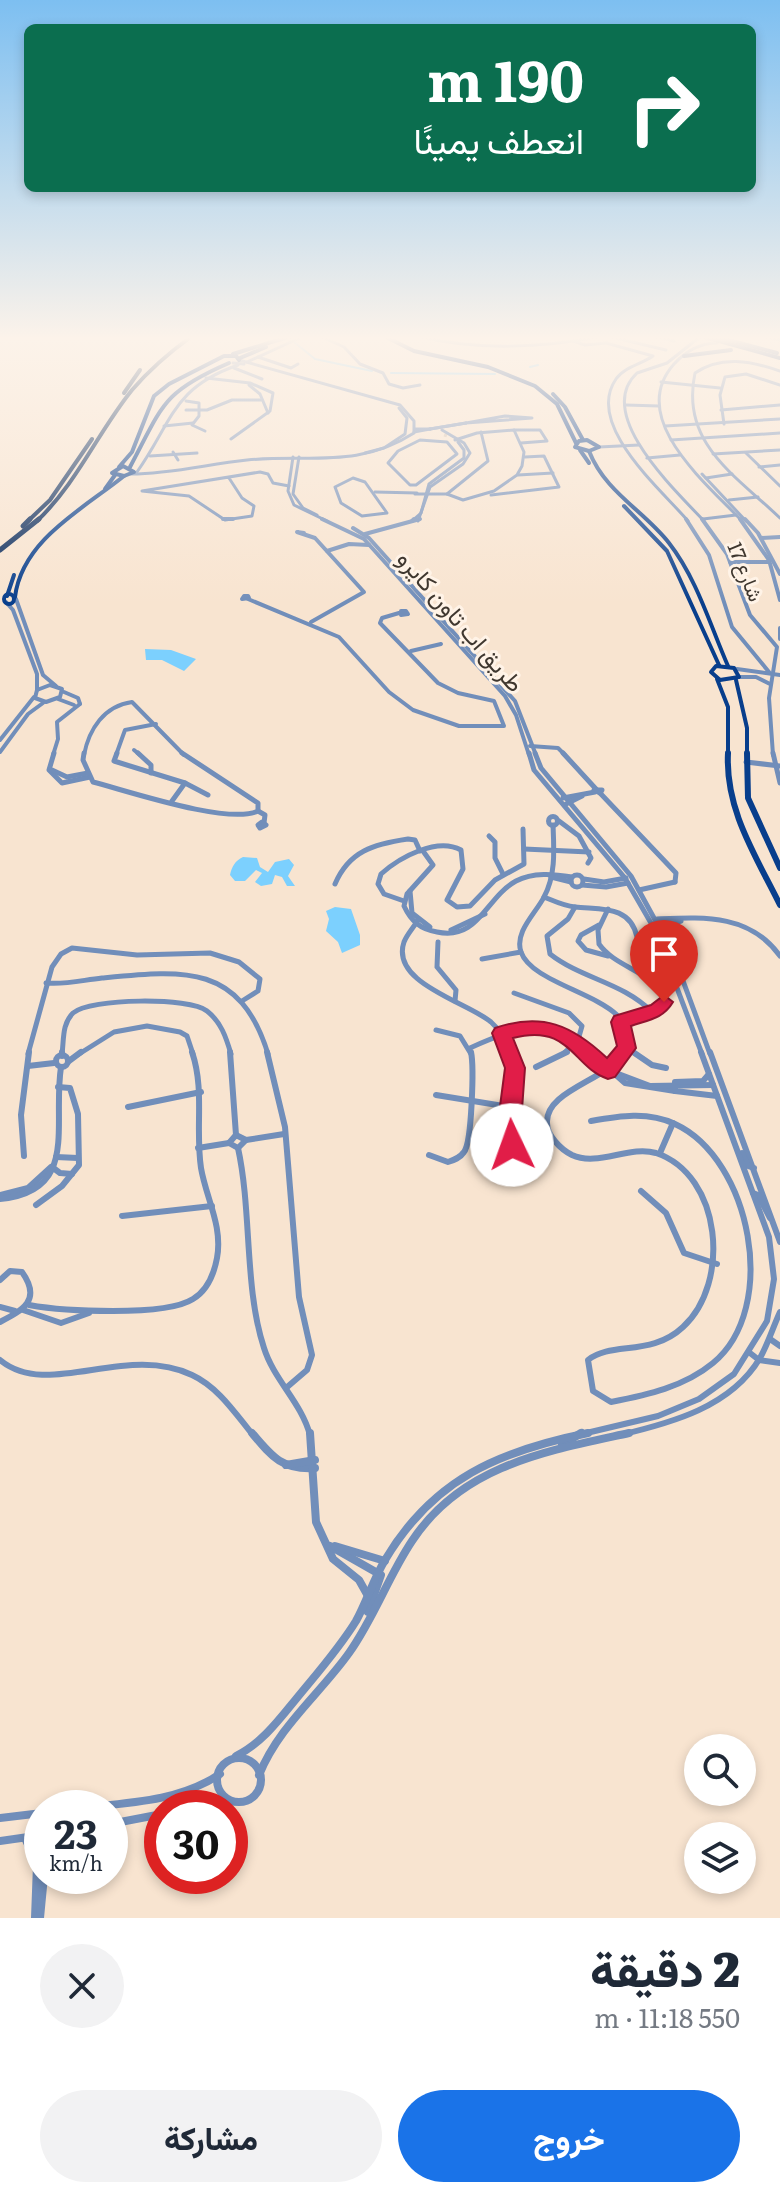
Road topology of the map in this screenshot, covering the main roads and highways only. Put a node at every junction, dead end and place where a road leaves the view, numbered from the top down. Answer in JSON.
{"nodes":[{"id":1,"x":101,"y":426,"type":"edge"},
{"id":2,"x":108,"y":426,"type":"edge"},
{"id":3,"x":144,"y":426,"type":"edge"},
{"id":4,"x":155,"y":426,"type":"edge"},
{"id":5,"x":567,"y":426,"type":"edge"},
{"id":6,"x":575,"y":426,"type":"edge"},
{"id":7,"x":583,"y":440,"type":"junction"},
{"id":8,"x":576,"y":443,"type":"junction"},
{"id":9,"x":580,"y":450,"type":"junction"},
{"id":10,"x":589,"y":451,"type":"junction"},
{"id":11,"x":119,"y":467,"type":"junction"},
{"id":12,"x":134,"y":471,"type":"junction"},
{"id":13,"x":115,"y":475,"type":"junction"},
{"id":14,"x":124,"y":476,"type":"junction"},
{"id":15,"x":0,"y":548,"type":"edge"},
{"id":16,"x":3,"y":599,"type":"edge"},
{"id":17,"x":719,"y":665,"type":"junction"},
{"id":18,"x":728,"y":666,"type":"junction"},
{"id":19,"x":717,"y":679,"type":"junction"},
{"id":20,"x":738,"y":679,"type":"junction"},
{"id":21,"x":780,"y":868,"type":"edge"},
{"id":22,"x":780,"y":905,"type":"edge"}],
"edges":[{"from":1,"to":15,"type":"highway"},
{"from":2,"to":15,"type":"highway"},
{"from":3,"to":11,"type":"main road"},
{"from":4,"to":12,"type":"main road"},
{"from":5,"to":8,"type":"main road"},
{"from":6,"to":7,"type":"main road"},
{"from":7,"to":8,"type":"main road"},
{"from":7,"to":10,"type":"main road"},
{"from":8,"to":9,"type":"main road"},
{"from":9,"to":10,"type":"main road"},
{"from":9,"to":17,"type":"main road"},
{"from":10,"to":18,"type":"main road"},
{"from":11,"to":12,"type":"main road"},
{"from":11,"to":13,"type":"main road"},
{"from":12,"to":14,"type":"main road"},
{"from":13,"to":14,"type":"main road"},
{"from":13,"to":16,"type":"main road"},
{"from":14,"to":16,"type":"main road"},
{"from":17,"to":18,"type":"main road"},
{"from":17,"to":19,"type":"main road"},
{"from":18,"to":20,"type":"main road"},
{"from":19,"to":20,"type":"main road"},
{"from":19,"to":22,"type":"main road"},
{"from":20,"to":21,"type":"main road"}]}
